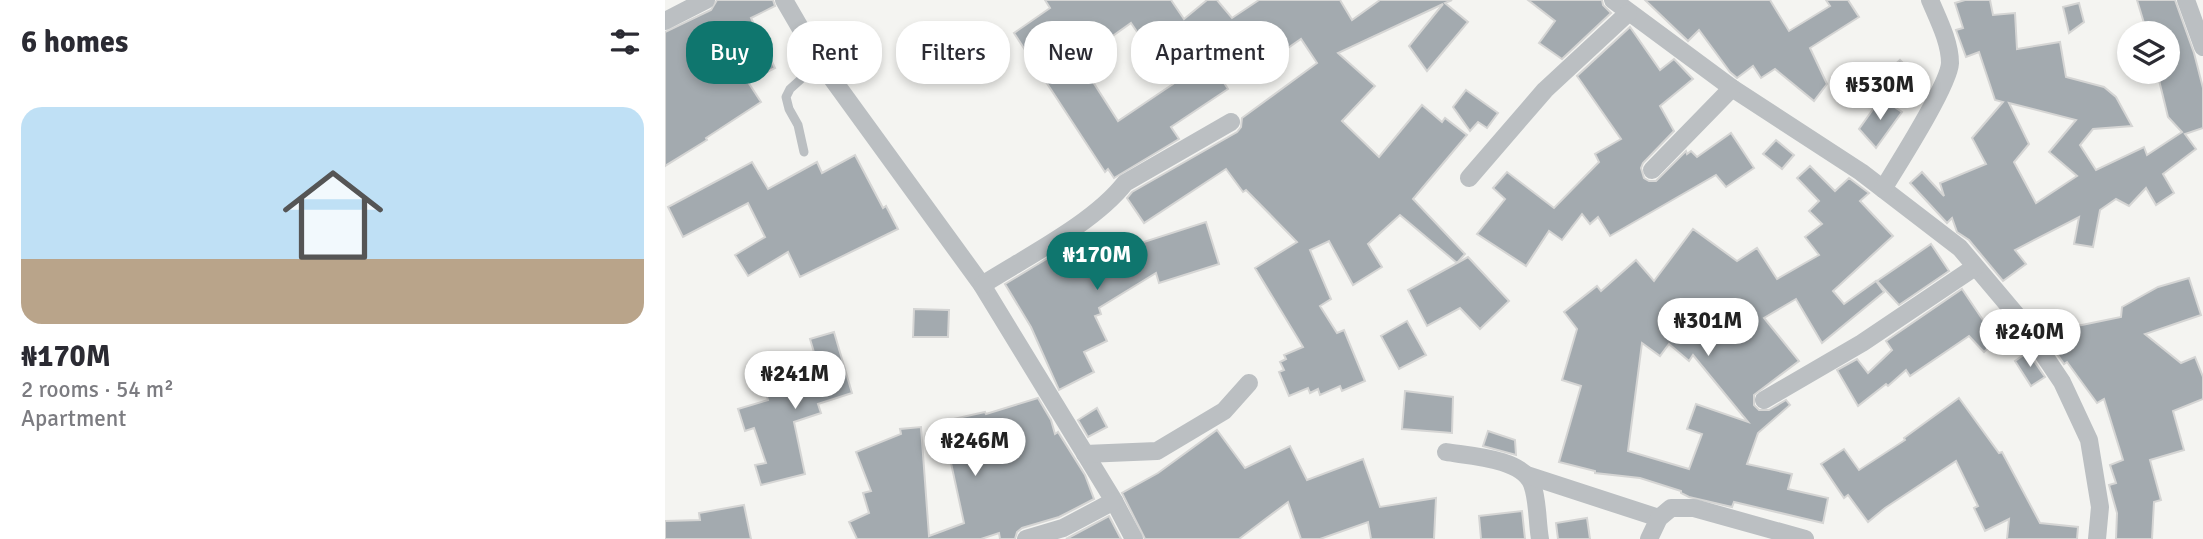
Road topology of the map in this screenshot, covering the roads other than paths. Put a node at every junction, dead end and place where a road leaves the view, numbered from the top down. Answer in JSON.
{"nodes":[{"id":1,"x":706,"y":0,"type":"edge"},
{"id":2,"x":784,"y":0,"type":"edge"},
{"id":3,"x":1613,"y":0,"type":"edge"},
{"id":4,"x":1930,"y":0,"type":"edge"},
{"id":5,"x":2186,"y":0,"type":"edge"},
{"id":6,"x":1628,"y":13,"type":"junction"},
{"id":7,"x":665,"y":21,"type":"edge"},
{"id":8,"x":796,"y":21,"type":"edge"},
{"id":9,"x":2203,"y":47,"type":"edge"},
{"id":10,"x":796,"y":84,"type":"edge"},
{"id":11,"x":836,"y":84,"type":"edge"},
{"id":12,"x":1733,"y":89,"type":"junction"},
{"id":13,"x":1231,"y":122,"type":"dead end"},
{"id":14,"x":804,"y":152,"type":"dead end"},
{"id":15,"x":1652,"y":170,"type":"dead end"},
{"id":16,"x":1469,"y":178,"type":"dead end"},
{"id":17,"x":1883,"y":189,"type":"junction"},
{"id":18,"x":1975,"y":267,"type":"junction"},
{"id":19,"x":982,"y":285,"type":"junction"},
{"id":20,"x":1249,"y":383,"type":"dead end"},
{"id":21,"x":1764,"y":400,"type":"dead end"},
{"id":22,"x":1446,"y":452,"type":"dead end"},
{"id":23,"x":1085,"y":454,"type":"junction"},
{"id":24,"x":1527,"y":475,"type":"junction"},
{"id":25,"x":1114,"y":501,"type":"junction"},
{"id":26,"x":1659,"y":518,"type":"junction"},
{"id":27,"x":1026,"y":539,"type":"edge"},
{"id":28,"x":1134,"y":539,"type":"edge"},
{"id":29,"x":1540,"y":539,"type":"edge"},
{"id":30,"x":1649,"y":539,"type":"edge"},
{"id":31,"x":1805,"y":539,"type":"edge"},
{"id":32,"x":2097,"y":539,"type":"edge"}],
"edges":[{"from":1,"to":7,"type":"street"},
{"from":2,"to":8,"type":"street"},
{"from":3,"to":6,"type":"street"},
{"from":4,"to":17,"type":"street"},
{"from":5,"to":9,"type":"street"},
{"from":6,"to":12,"type":"street"},
{"from":6,"to":16,"type":"street"},
{"from":10,"to":14,"type":"lane"},
{"from":11,"to":19,"type":"street"},
{"from":12,"to":15,"type":"street"},
{"from":12,"to":17,"type":"street"},
{"from":13,"to":19,"type":"street"},
{"from":17,"to":18,"type":"street"},
{"from":18,"to":21,"type":"street"},
{"from":18,"to":32,"type":"street"},
{"from":19,"to":23,"type":"street"},
{"from":20,"to":23,"type":"street"},
{"from":22,"to":24,"type":"street"},
{"from":23,"to":25,"type":"street"},
{"from":24,"to":26,"type":"street"},
{"from":24,"to":29,"type":"street"},
{"from":25,"to":27,"type":"street"},
{"from":25,"to":28,"type":"street"},
{"from":26,"to":30,"type":"street"},
{"from":26,"to":31,"type":"street"}]}
